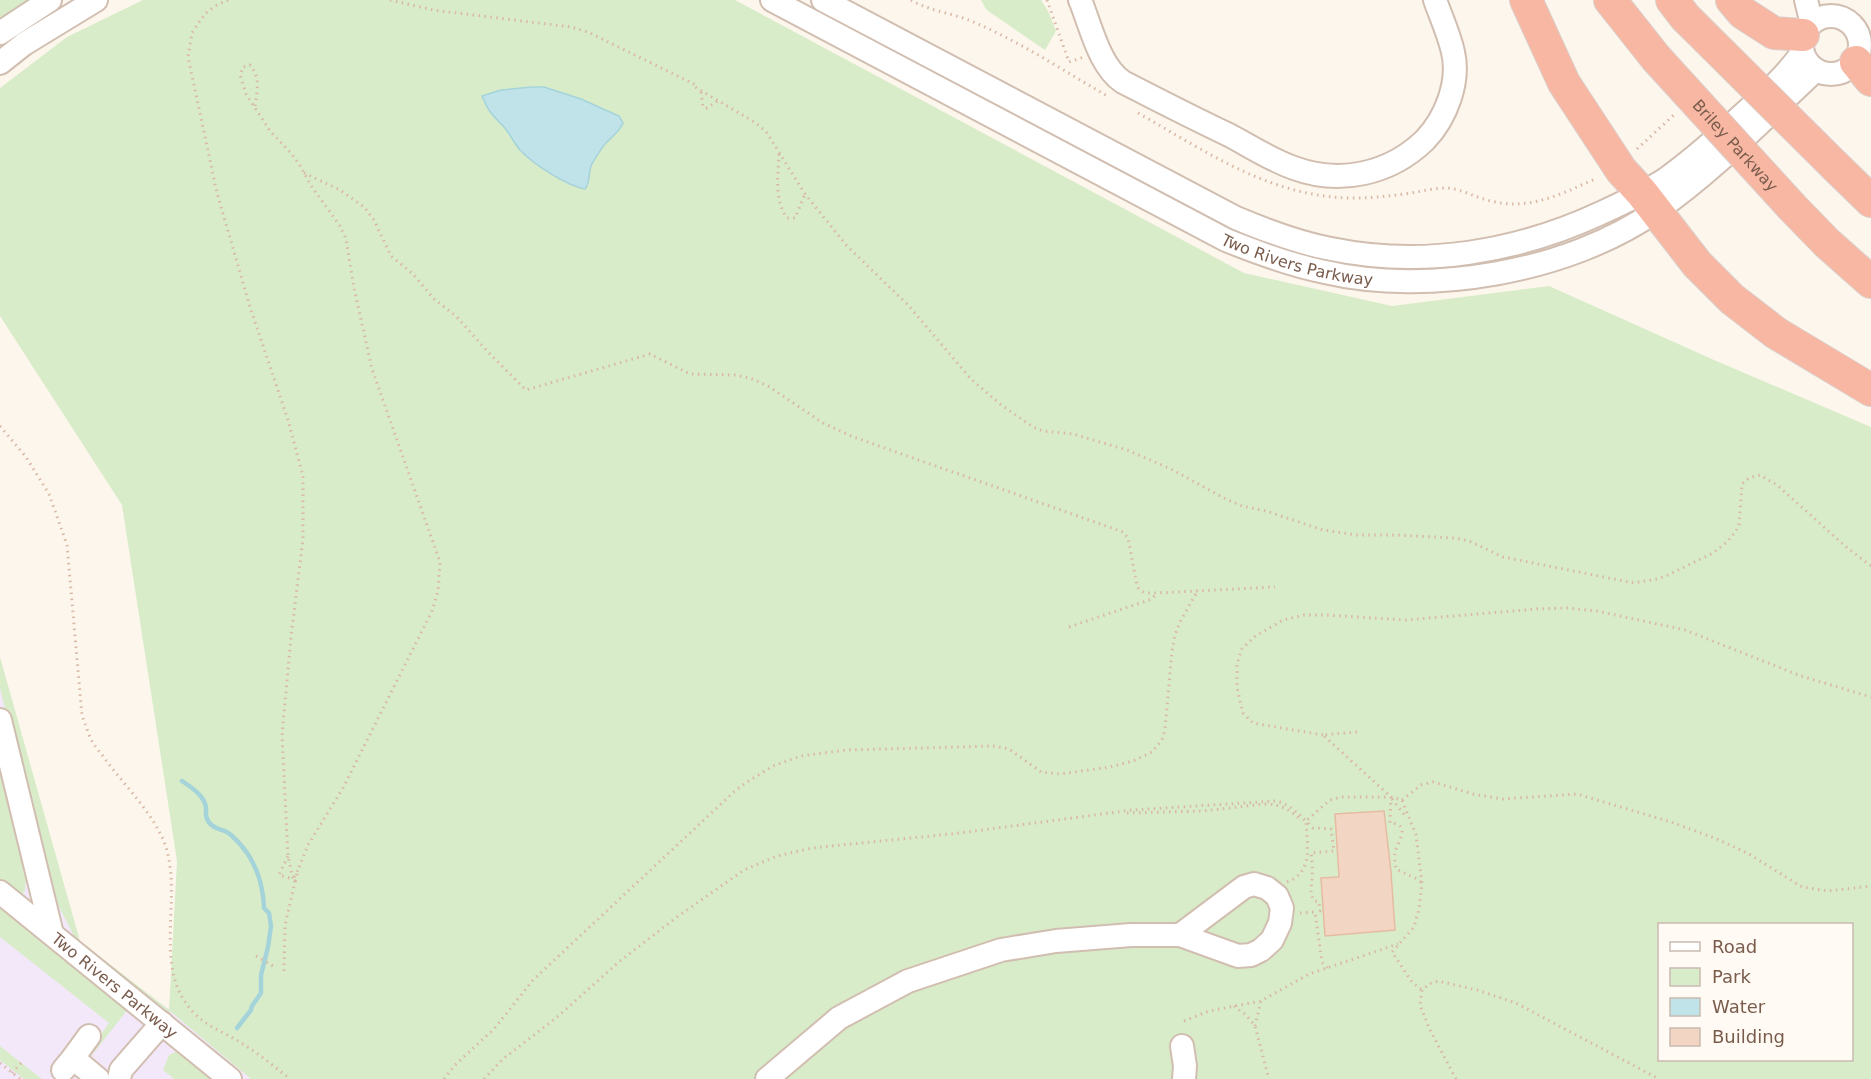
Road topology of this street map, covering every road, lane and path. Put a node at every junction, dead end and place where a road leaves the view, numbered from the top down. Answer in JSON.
{"nodes":[{"id":1,"x":50,"y":0,"type":"edge"},
{"id":2,"x":96,"y":0,"type":"edge"},
{"id":3,"x":228,"y":0,"type":"edge"},
{"id":4,"x":390,"y":0,"type":"edge"},
{"id":5,"x":772,"y":0,"type":"edge"},
{"id":6,"x":823,"y":0,"type":"edge"},
{"id":7,"x":1047,"y":0,"type":"edge"},
{"id":8,"x":1080,"y":0,"type":"edge"},
{"id":9,"x":1435,"y":0,"type":"edge"},
{"id":10,"x":1526,"y":0,"type":"edge"},
{"id":11,"x":1610,"y":0,"type":"edge"},
{"id":12,"x":1732,"y":0,"type":"edge"},
{"id":13,"x":1806,"y":0,"type":"edge"},
{"id":14,"x":1679,"y":8,"type":"edge"},
{"id":15,"x":1825,"y":8,"type":"edge"},
{"id":16,"x":1863,"y":27,"type":"edge"},
{"id":17,"x":0,"y":33,"type":"edge"},
{"id":18,"x":1808,"y":46,"type":"junction"},
{"id":19,"x":1101,"y":52,"type":"junction"},
{"id":20,"x":1864,"y":60,"type":"edge"},
{"id":21,"x":0,"y":63,"type":"edge"},
{"id":22,"x":701,"y":90,"type":"junction"},
{"id":23,"x":718,"y":100,"type":"junction"},
{"id":24,"x":255,"y":106,"type":"junction"},
{"id":25,"x":779,"y":152,"type":"junction"},
{"id":26,"x":304,"y":173,"type":"junction"},
{"id":27,"x":805,"y":194,"type":"junction"},
{"id":28,"x":1871,"y":201,"type":"edge"},
{"id":29,"x":1649,"y":202,"type":"junction"},
{"id":30,"x":1871,"y":282,"type":"edge"},
{"id":31,"x":1871,"y":390,"type":"edge"},
{"id":32,"x":0,"y":426,"type":"edge"},
{"id":33,"x":1871,"y":566,"type":"edge"},
{"id":34,"x":1275,"y":587,"type":"dead end"},
{"id":35,"x":1198,"y":591,"type":"junction"},
{"id":36,"x":1157,"y":593,"type":"junction"},
{"id":37,"x":1069,"y":627,"type":"dead end"},
{"id":38,"x":1871,"y":697,"type":"edge"},
{"id":39,"x":0,"y":720,"type":"edge"},
{"id":40,"x":1358,"y":732,"type":"dead end"},
{"id":41,"x":1323,"y":735,"type":"junction"},
{"id":42,"x":1390,"y":797,"type":"junction"},
{"id":43,"x":1402,"y":800,"type":"junction"},
{"id":44,"x":1304,"y":821,"type":"junction"},
{"id":45,"x":1409,"y":822,"type":"junction"},
{"id":46,"x":288,"y":856,"type":"junction"},
{"id":47,"x":294,"y":880,"type":"junction"},
{"id":48,"x":1278,"y":880,"type":"dead end"},
{"id":49,"x":1422,"y":883,"type":"junction"},
{"id":50,"x":1871,"y":886,"type":"edge"},
{"id":51,"x":0,"y":892,"type":"edge"},
{"id":52,"x":1315,"y":912,"type":"junction"},
{"id":53,"x":1294,"y":914,"type":"dead end"},
{"id":54,"x":52,"y":934,"type":"junction"},
{"id":55,"x":1180,"y":936,"type":"dead end"},
{"id":56,"x":1400,"y":944,"type":"junction"},
{"id":57,"x":1385,"y":949,"type":"junction"},
{"id":58,"x":1392,"y":952,"type":"junction"},
{"id":59,"x":256,"y":956,"type":"dead end"},
{"id":60,"x":273,"y":966,"type":"dead end"},
{"id":61,"x":1328,"y":969,"type":"junction"},
{"id":62,"x":284,"y":971,"type":"dead end"},
{"id":63,"x":1422,"y":990,"type":"junction"},
{"id":64,"x":1261,"y":1001,"type":"junction"},
{"id":65,"x":1234,"y":1006,"type":"junction"},
{"id":66,"x":1184,"y":1021,"type":"dead end"},
{"id":67,"x":162,"y":1023,"type":"junction"},
{"id":68,"x":1255,"y":1026,"type":"junction"},
{"id":69,"x":89,"y":1036,"type":"dead end"},
{"id":70,"x":1182,"y":1046,"type":"dead end"},
{"id":71,"x":22,"y":1062,"type":"dead end"},
{"id":72,"x":0,"y":1063,"type":"edge"},
{"id":73,"x":12,"y":1073,"type":"junction"},
{"id":74,"x":20,"y":1079,"type":"edge"},
{"id":75,"x":98,"y":1079,"type":"edge"},
{"id":76,"x":119,"y":1079,"type":"edge"},
{"id":77,"x":230,"y":1079,"type":"edge"},
{"id":78,"x":290,"y":1079,"type":"edge"},
{"id":79,"x":444,"y":1079,"type":"edge"},
{"id":80,"x":484,"y":1079,"type":"edge"},
{"id":81,"x":767,"y":1079,"type":"edge"},
{"id":82,"x":1184,"y":1079,"type":"edge"},
{"id":83,"x":1269,"y":1079,"type":"edge"},
{"id":84,"x":1456,"y":1079,"type":"edge"},
{"id":85,"x":1659,"y":1079,"type":"edge"}],
"edges":[{"from":1,"to":17,"type":"street"},
{"from":2,"to":21,"type":"street"},
{"from":3,"to":46,"type":"path"},
{"from":4,"to":22,"type":"path"},
{"from":5,"to":29,"type":"street","name":"Two Rivers Parkway"},
{"from":6,"to":29,"type":"street","name":"Two Rivers Parkway"},
{"from":7,"to":19,"type":"path"},
{"from":8,"to":19,"type":"street"},
{"from":9,"to":19,"type":"street"},
{"from":10,"to":29,"type":"highway"},
{"from":11,"to":30,"type":"highway","name":"Briley Parkway","bridge":true},
{"from":12,"to":18,"type":"highway"},
{"from":13,"to":18,"type":"street"},
{"from":14,"to":28,"type":"highway","bridge":true},
{"from":15,"to":16,"type":"street"},
{"from":15,"to":18,"type":"street"},
{"from":16,"to":20,"type":"street"},
{"from":18,"to":20,"type":"street"},
{"from":18,"to":29,"type":"street","name":"Two Rivers Parkway"},
{"from":22,"to":23,"type":"path"},
{"from":22,"to":23,"type":"path"},
{"from":23,"to":25,"type":"path"},
{"from":24,"to":24,"type":"path"},
{"from":24,"to":26,"type":"path"},
{"from":25,"to":27,"type":"path"},
{"from":25,"to":27,"type":"path"},
{"from":26,"to":36,"type":"path"},
{"from":26,"to":47,"type":"path"},
{"from":27,"to":33,"type":"path"},
{"from":29,"to":31,"type":"highway"},
{"from":32,"to":78,"type":"path"},
{"from":34,"to":35,"type":"path"},
{"from":35,"to":36,"type":"path"},
{"from":35,"to":79,"type":"path"},
{"from":36,"to":37,"type":"path"},
{"from":38,"to":41,"type":"path"},
{"from":39,"to":54,"type":"street"},
{"from":40,"to":41,"type":"path"},
{"from":41,"to":42,"type":"path"},
{"from":42,"to":43,"type":"path"},
{"from":42,"to":44,"type":"path"},
{"from":42,"to":45,"type":"path"},
{"from":42,"to":49,"type":"path"},
{"from":43,"to":45,"type":"path"},
{"from":43,"to":50,"type":"path"},
{"from":44,"to":48,"type":"path"},
{"from":44,"to":52,"type":"path"},
{"from":44,"to":80,"type":"path"},
{"from":45,"to":49,"type":"path"},
{"from":46,"to":47,"type":"path"},
{"from":46,"to":47,"type":"path"},
{"from":47,"to":62,"type":"path"},
{"from":49,"to":56,"type":"path"},
{"from":51,"to":54,"type":"street","name":"Two Rivers Parkway"},
{"from":52,"to":53,"type":"path"},
{"from":52,"to":61,"type":"path"},
{"from":54,"to":67,"type":"street","name":"Two Rivers Parkway"},
{"from":55,"to":81,"type":"street"},
{"from":56,"to":57,"type":"path"},
{"from":56,"to":58,"type":"path"},
{"from":57,"to":58,"type":"path"},
{"from":57,"to":61,"type":"path"},
{"from":58,"to":63,"type":"path"},
{"from":59,"to":60,"type":"path"},
{"from":61,"to":64,"type":"path"},
{"from":63,"to":84,"type":"path"},
{"from":63,"to":85,"type":"path"},
{"from":64,"to":65,"type":"path"},
{"from":64,"to":68,"type":"path"},
{"from":65,"to":66,"type":"path"},
{"from":65,"to":68,"type":"path"},
{"from":67,"to":76,"type":"street"},
{"from":67,"to":77,"type":"street","name":"Two Rivers Parkway"},
{"from":68,"to":83,"type":"path"},
{"from":69,"to":75,"type":"street"},
{"from":70,"to":82,"type":"street"},
{"from":71,"to":73,"type":"path"},
{"from":72,"to":73,"type":"path"},
{"from":73,"to":74,"type":"path"}]}
